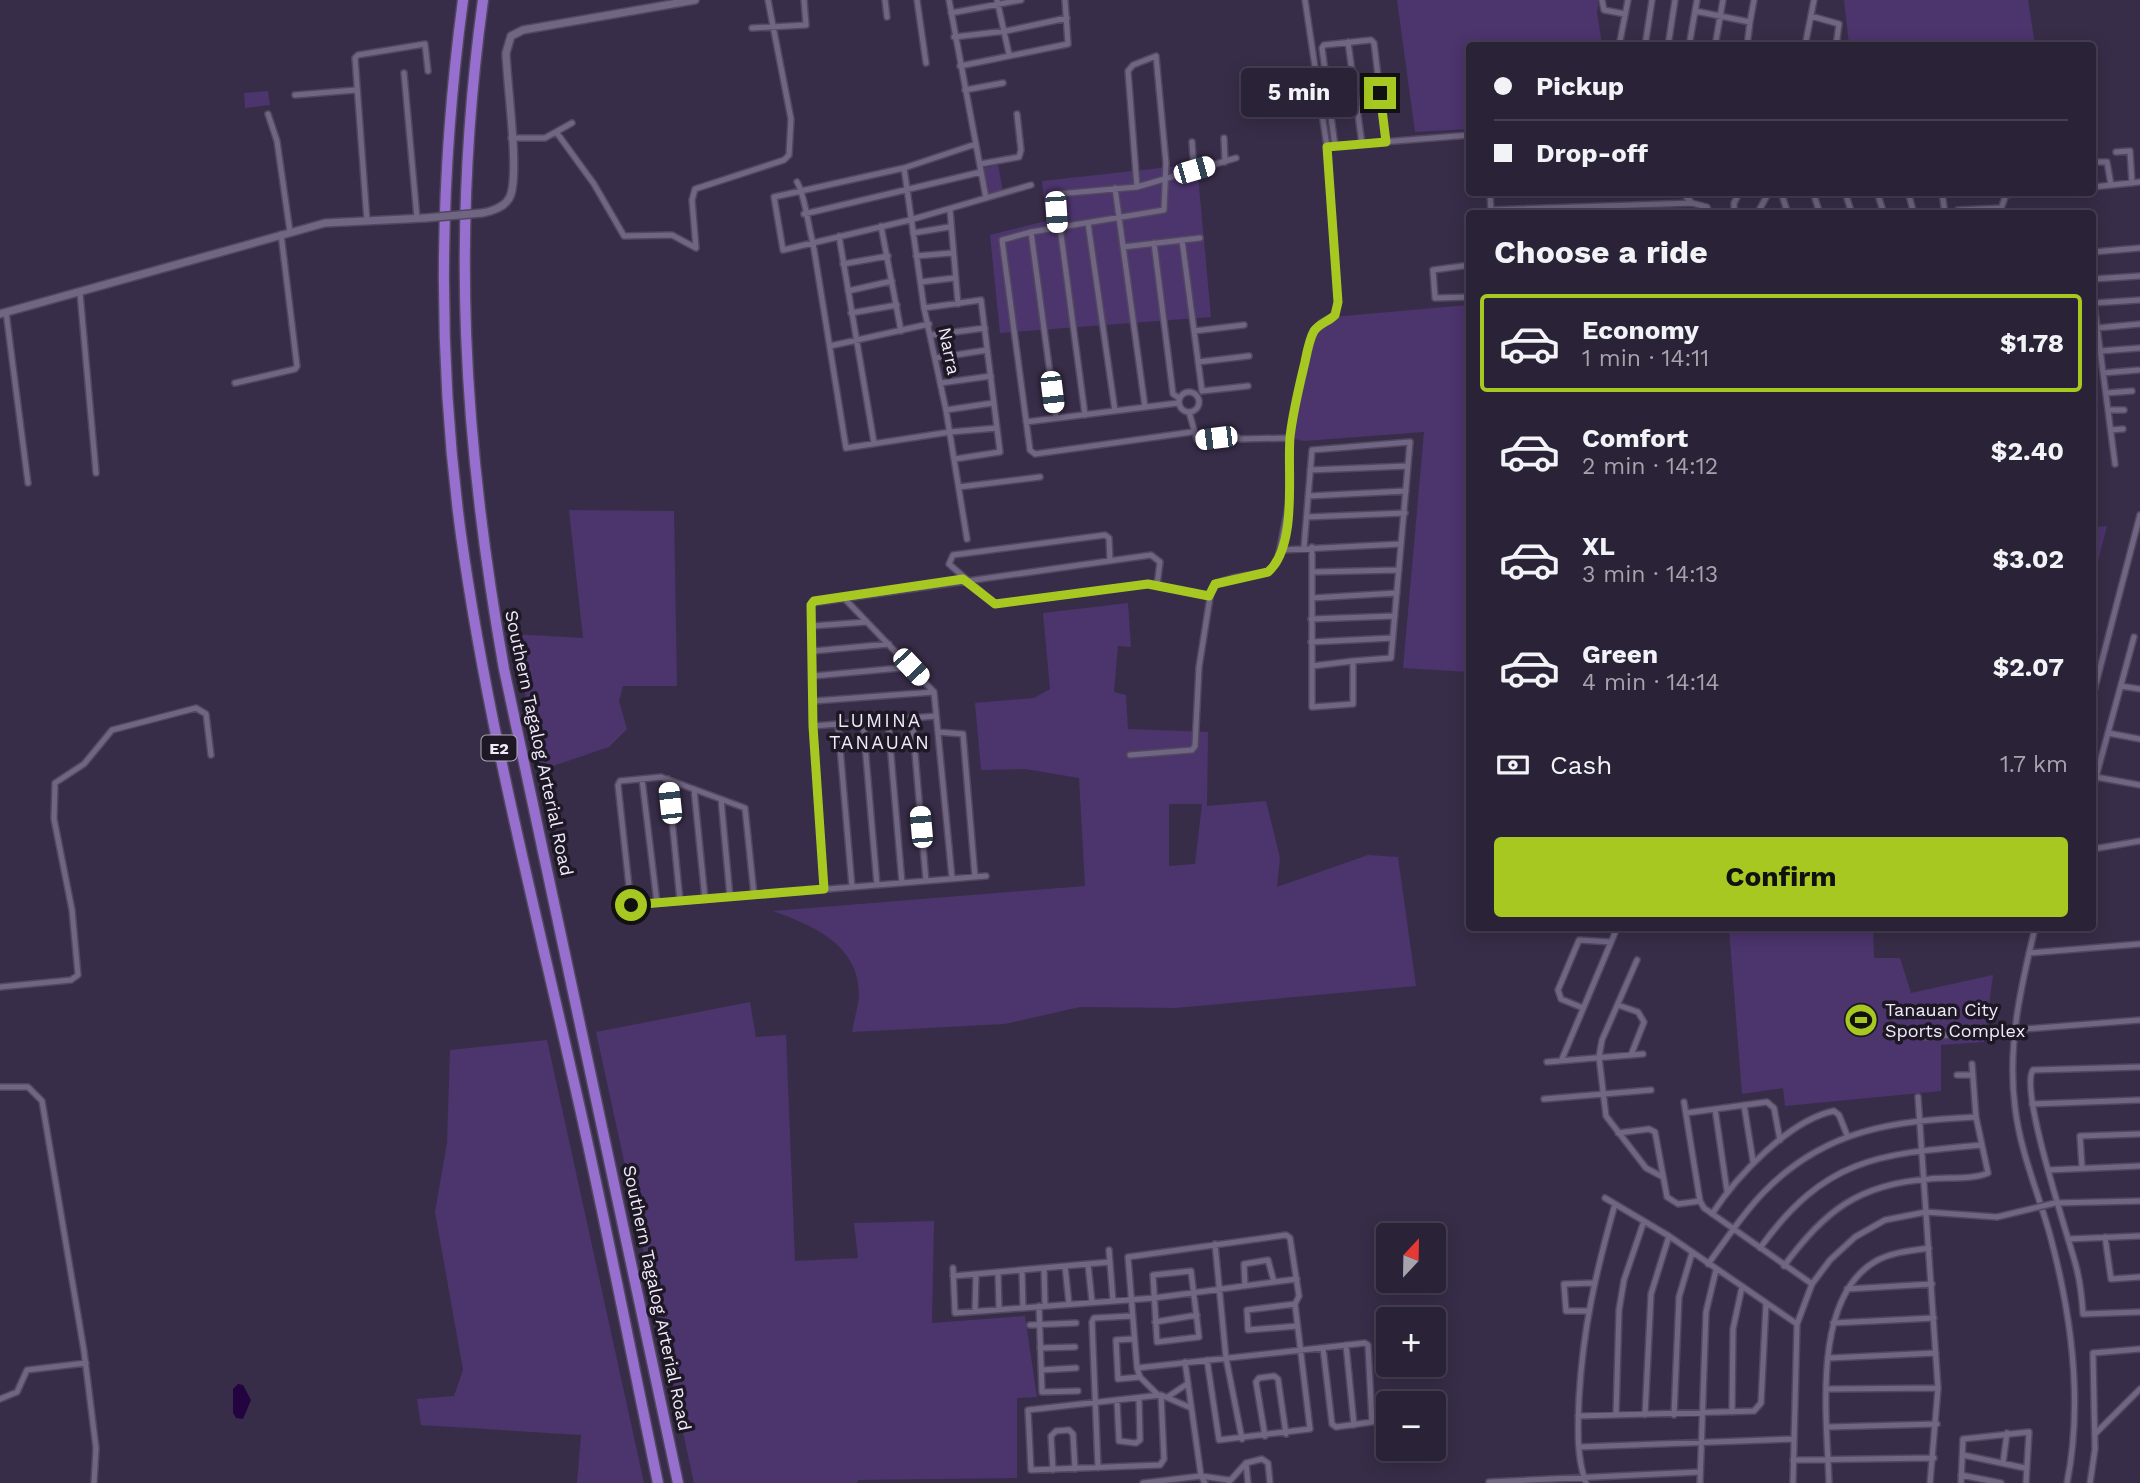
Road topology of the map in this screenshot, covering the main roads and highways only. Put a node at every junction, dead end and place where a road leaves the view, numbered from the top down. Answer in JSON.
{"nodes":[{"id":1,"x":463,"y":0,"type":"edge"},
{"id":2,"x":483,"y":0,"type":"edge"},
{"id":3,"x":658,"y":1483,"type":"edge"},
{"id":4,"x":678,"y":1483,"type":"edge"}],
"edges":[{"from":1,"to":3,"type":"highway","name":"Southern Tagalog Arterial Road","number":"E2"},
{"from":2,"to":4,"type":"highway","name":"Southern Tagalog Arterial Road","number":"E2"}]}
